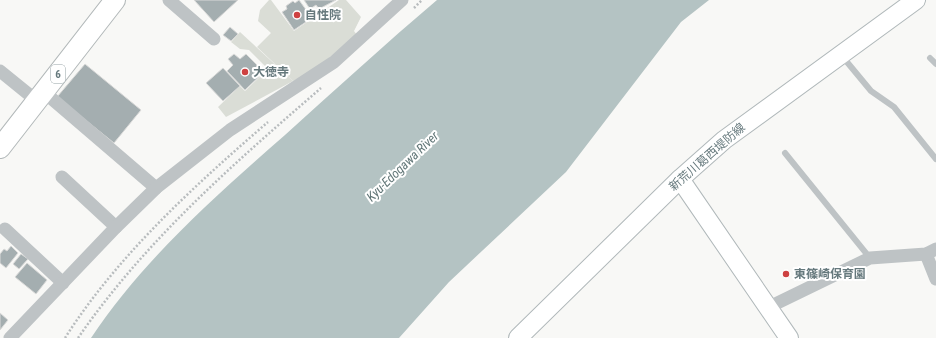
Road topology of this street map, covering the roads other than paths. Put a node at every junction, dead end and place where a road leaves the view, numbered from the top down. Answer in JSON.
{"nodes":[{"id":1,"x":115,"y":0,"type":"edge"},
{"id":2,"x":169,"y":0,"type":"edge"},
{"id":3,"x":402,"y":0,"type":"edge"},
{"id":4,"x":916,"y":0,"type":"edge"},
{"id":5,"x":214,"y":39,"type":"dead end"},
{"id":6,"x":841,"y":55,"type":"junction"},
{"id":7,"x":930,"y":58,"type":"dead end"},
{"id":8,"x":936,"y":64,"type":"edge"},
{"id":9,"x":0,"y":71,"type":"edge"},
{"id":10,"x":40,"y":96,"type":"junction"},
{"id":11,"x":0,"y":148,"type":"edge"},
{"id":12,"x":785,"y":153,"type":"dead end"},
{"id":13,"x":936,"y":159,"type":"edge"},
{"id":14,"x":62,"y":177,"type":"dead end"},
{"id":15,"x":680,"y":180,"type":"junction"},
{"id":16,"x":156,"y":188,"type":"junction"},
{"id":17,"x":116,"y":227,"type":"junction"},
{"id":18,"x":5,"y":229,"type":"dead end"},
{"id":19,"x":931,"y":251,"type":"edge"},
{"id":20,"x":870,"y":258,"type":"junction"},
{"id":21,"x":936,"y":279,"type":"edge"},
{"id":22,"x":63,"y":283,"type":"junction"},
{"id":23,"x":767,"y":308,"type":"junction"},
{"id":24,"x":10,"y":338,"type":"edge"},
{"id":25,"x":518,"y":338,"type":"edge"},
{"id":26,"x":789,"y":338,"type":"edge"}],
"edges":[{"from":1,"to":10,"type":"main road","number":"6"},
{"from":2,"to":5,"type":"street"},
{"from":3,"to":16,"type":"street"},
{"from":4,"to":6,"type":"main road","name":"新荒川葛西堤防線"},
{"from":6,"to":13,"type":"lane"},
{"from":6,"to":15,"type":"main road","name":"新荒川葛西堤防線"},
{"from":7,"to":8,"type":"lane"},
{"from":9,"to":10,"type":"street"},
{"from":10,"to":11,"type":"main road","number":"6"},
{"from":10,"to":16,"type":"street"},
{"from":12,"to":20,"type":"lane"},
{"from":14,"to":17,"type":"street"},
{"from":15,"to":23,"type":"main road"},
{"from":15,"to":25,"type":"main road","name":"新荒川葛西堤防線"},
{"from":16,"to":17,"type":"street"},
{"from":17,"to":22,"type":"street"},
{"from":18,"to":22,"type":"street"},
{"from":19,"to":20,"type":"street"},
{"from":19,"to":21,"type":"street"},
{"from":20,"to":23,"type":"street"},
{"from":22,"to":24,"type":"street"},
{"from":23,"to":26,"type":"main road"}]}
